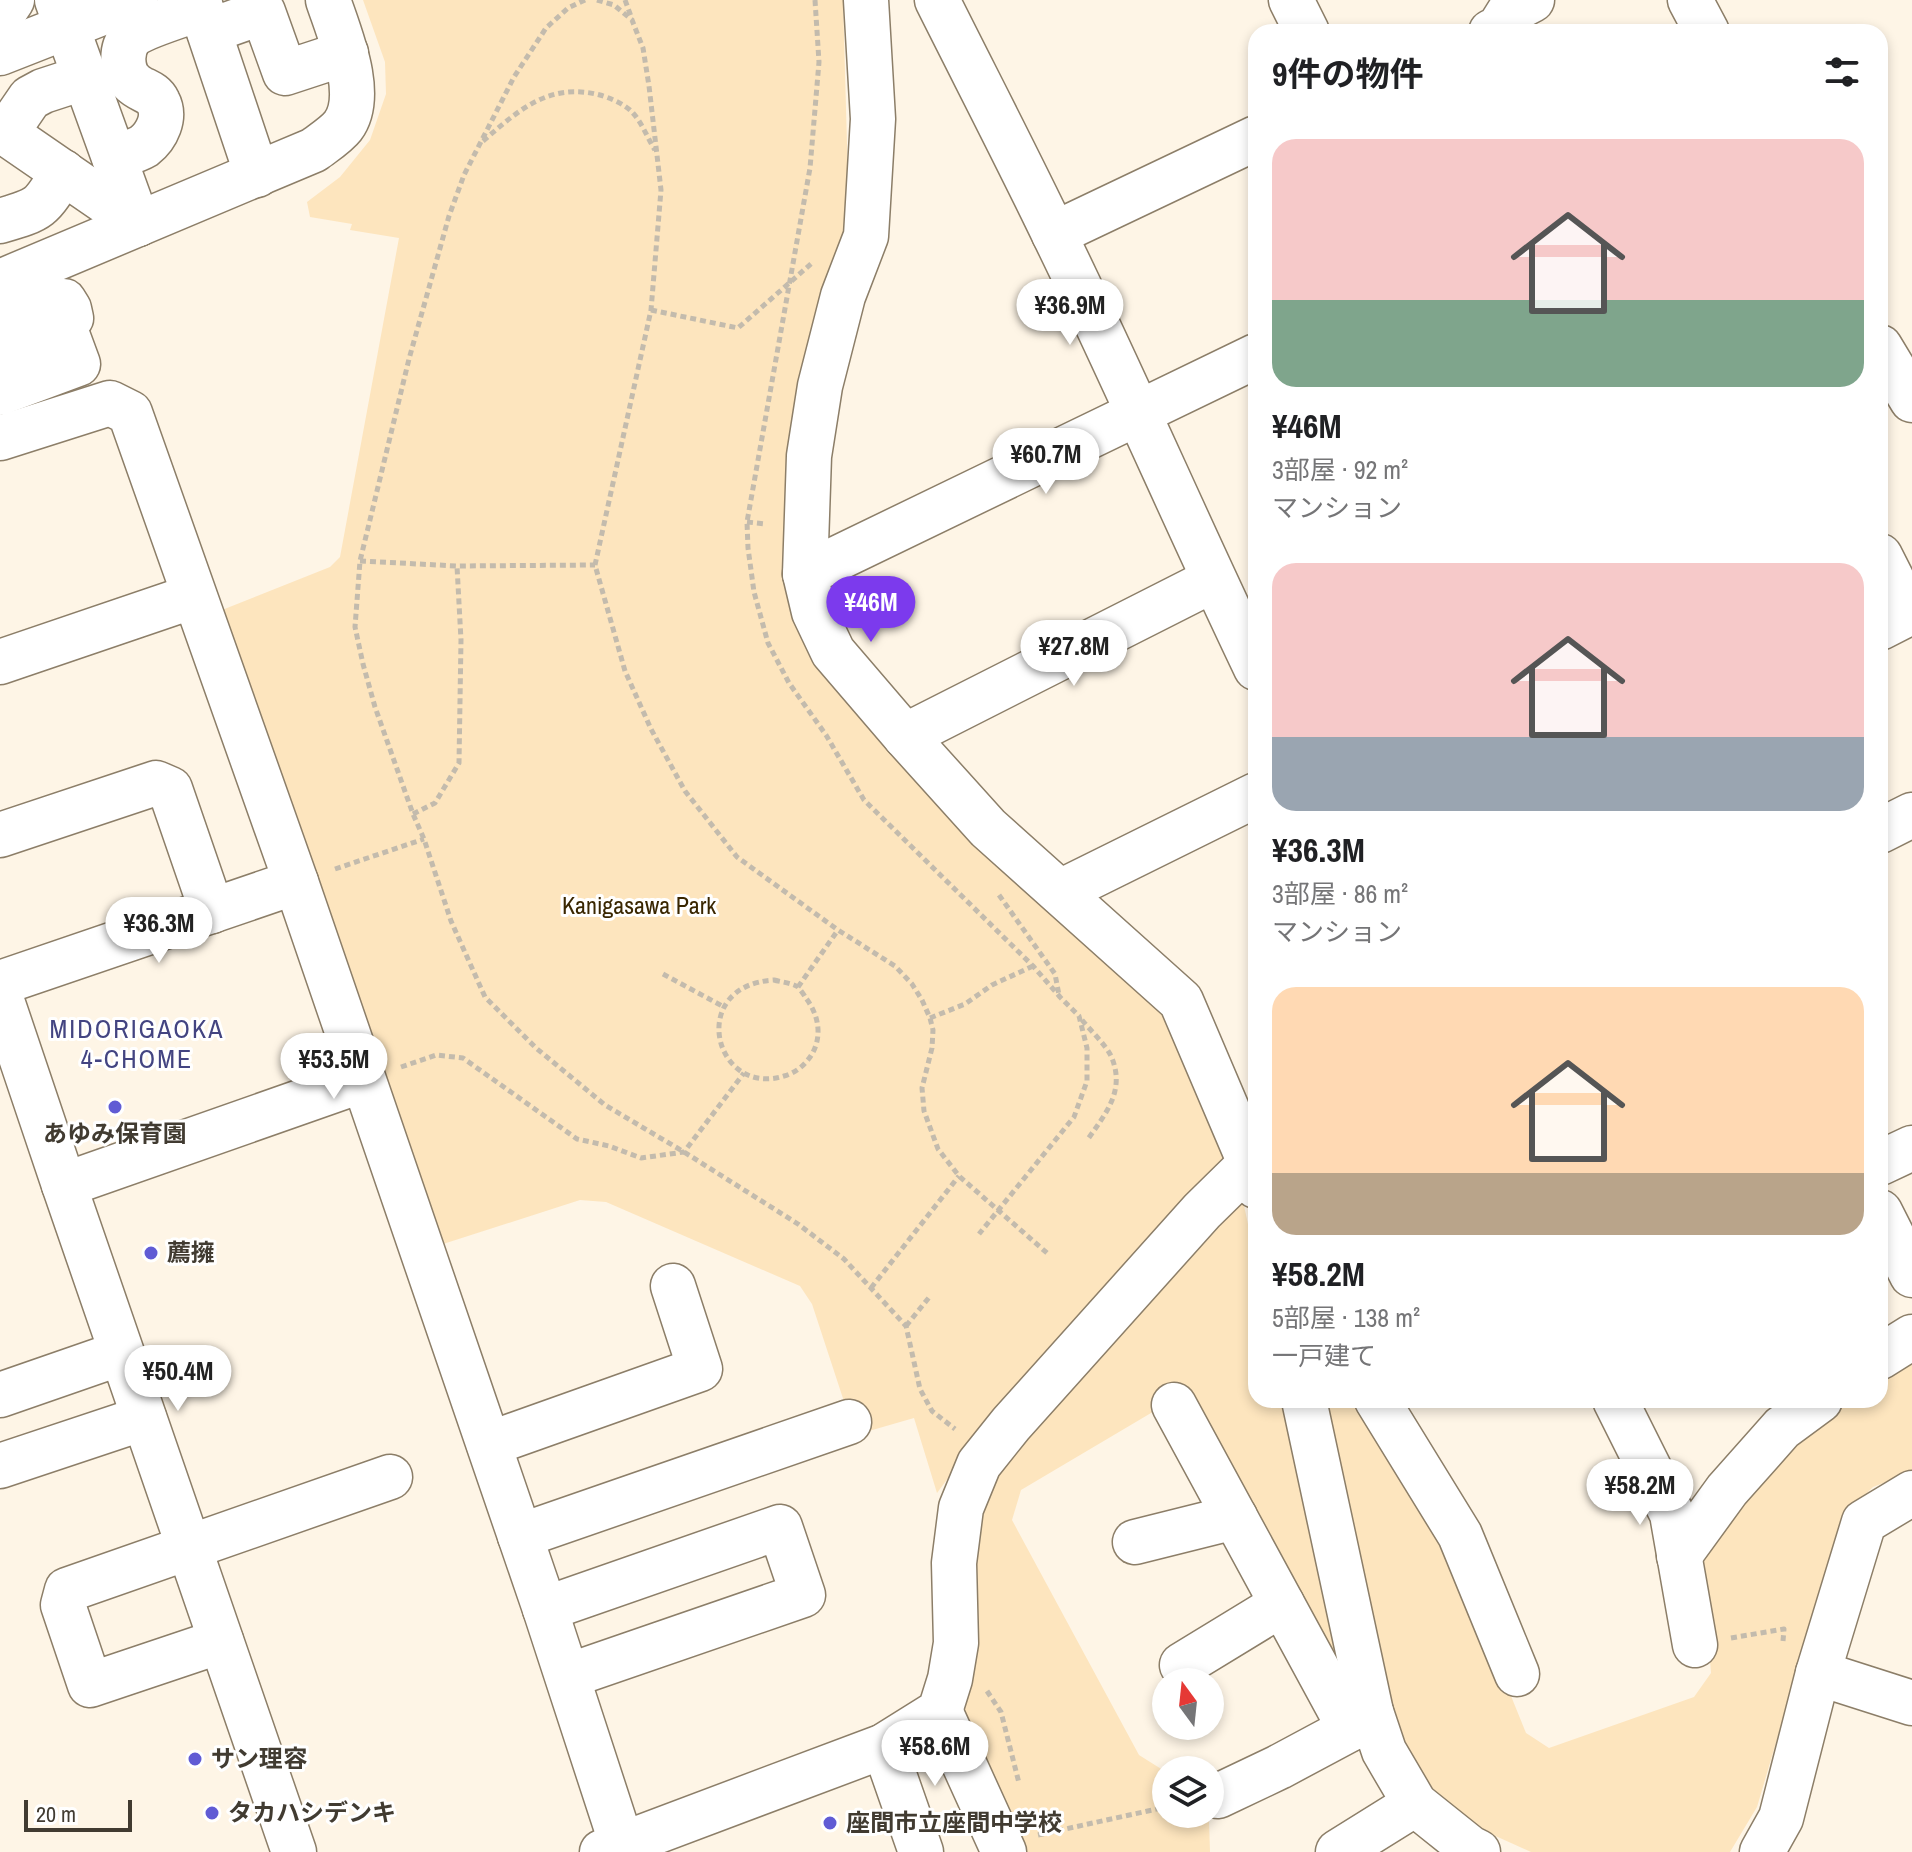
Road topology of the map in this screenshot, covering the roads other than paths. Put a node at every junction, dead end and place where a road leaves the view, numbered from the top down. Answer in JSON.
{"nodes":[{"id":1,"x":12,"y":0,"type":"edge"},
{"id":2,"x":135,"y":0,"type":"edge"},
{"id":3,"x":328,"y":0,"type":"edge"},
{"id":4,"x":866,"y":0,"type":"edge"},
{"id":5,"x":937,"y":0,"type":"edge"},
{"id":6,"x":1291,"y":0,"type":"edge"},
{"id":7,"x":1532,"y":0,"type":"edge"},
{"id":8,"x":1690,"y":0,"type":"edge"},
{"id":9,"x":62,"y":13,"type":"edge"},
{"id":10,"x":203,"y":13,"type":"edge"},
{"id":11,"x":0,"y":18,"type":"edge"},
{"id":12,"x":1303,"y":24,"type":"edge"},
{"id":13,"x":1502,"y":24,"type":"edge"},
{"id":14,"x":1703,"y":24,"type":"edge"},
{"id":15,"x":0,"y":53,"type":"edge"},
{"id":16,"x":346,"y":53,"type":"junction"},
{"id":17,"x":86,"y":77,"type":"junction"},
{"id":18,"x":3,"y":131,"type":"edge"},
{"id":19,"x":1248,"y":142,"type":"edge"},
{"id":20,"x":114,"y":157,"type":"junction"},
{"id":21,"x":63,"y":172,"type":"junction"},
{"id":22,"x":257,"y":175,"type":"junction"},
{"id":23,"x":0,"y":221,"type":"edge"},
{"id":24,"x":138,"y":224,"type":"junction"},
{"id":25,"x":1054,"y":234,"type":"junction"},
{"id":26,"x":2,"y":274,"type":"edge"},
{"id":27,"x":0,"y":324,"type":"edge"},
{"id":28,"x":64,"y":326,"type":"junction"},
{"id":29,"x":1892,"y":347,"type":"edge"},
{"id":30,"x":0,"y":353,"type":"edge"},
{"id":31,"x":1248,"y":360,"type":"edge"},
{"id":32,"x":0,"y":393,"type":"edge"},
{"id":33,"x":1912,"y":400,"type":"edge"},
{"id":34,"x":1139,"y":414,"type":"junction"},
{"id":35,"x":0,"y":438,"type":"edge"},
{"id":36,"x":1888,"y":572,"type":"edge"},
{"id":37,"x":805,"y":574,"type":"junction"},
{"id":38,"x":1213,"y":580,"type":"junction"},
{"id":39,"x":194,"y":596,"type":"junction"},
{"id":40,"x":1888,"y":624,"type":"edge"},
{"id":41,"x":1248,"y":652,"type":"edge"},
{"id":42,"x":0,"y":662,"type":"edge"},
{"id":43,"x":905,"y":736,"type":"junction"},
{"id":44,"x":1248,"y":799,"type":"edge"},
{"id":45,"x":1912,"y":815,"type":"edge"},
{"id":46,"x":1888,"y":827,"type":"edge"},
{"id":47,"x":0,"y":835,"type":"edge"},
{"id":48,"x":296,"y":882,"type":"junction"},
{"id":49,"x":1060,"y":892,"type":"junction"},
{"id":50,"x":212,"y":911,"type":"junction"},
{"id":51,"x":0,"y":983,"type":"edge"},
{"id":52,"x":0,"y":995,"type":"edge"},
{"id":53,"x":363,"y":1080,"type":"junction"},
{"id":54,"x":1912,"y":1148,"type":"edge"},
{"id":55,"x":1248,"y":1155,"type":"edge"},
{"id":56,"x":1888,"y":1159,"type":"edge"},
{"id":57,"x":1248,"y":1174,"type":"edge"},
{"id":58,"x":64,"y":1185,"type":"junction"},
{"id":59,"x":1888,"y":1228,"type":"edge"},
{"id":60,"x":1912,"y":1275,"type":"edge"},
{"id":61,"x":673,"y":1286,"type":"dead end"},
{"id":62,"x":1912,"y":1337,"type":"edge"},
{"id":63,"x":1888,"y":1352,"type":"edge"},
{"id":64,"x":121,"y":1353,"type":"junction"},
{"id":65,"x":0,"y":1395,"type":"edge"},
{"id":66,"x":1174,"y":1405,"type":"dead end"},
{"id":67,"x":1305,"y":1408,"type":"edge"},
{"id":68,"x":1382,"y":1408,"type":"edge"},
{"id":69,"x":1620,"y":1408,"type":"edge"},
{"id":70,"x":1809,"y":1408,"type":"edge"},
{"id":71,"x":144,"y":1418,"type":"junction"},
{"id":72,"x":849,"y":1422,"type":"dead end"},
{"id":73,"x":489,"y":1444,"type":"junction"},
{"id":74,"x":0,"y":1466,"type":"edge"},
{"id":75,"x":390,"y":1477,"type":"dead end"},
{"id":76,"x":1912,"y":1493,"type":"edge"},
{"id":77,"x":1235,"y":1517,"type":"junction"},
{"id":78,"x":520,"y":1536,"type":"junction"},
{"id":79,"x":1135,"y":1542,"type":"dead end"},
{"id":80,"x":188,"y":1546,"type":"junction"},
{"id":81,"x":1679,"y":1556,"type":"junction"},
{"id":82,"x":1282,"y":1604,"type":"junction"},
{"id":83,"x":545,"y":1609,"type":"junction"},
{"id":84,"x":221,"y":1641,"type":"junction"},
{"id":85,"x":1695,"y":1645,"type":"road end"},
{"id":86,"x":1182,"y":1665,"type":"dead end"},
{"id":87,"x":1818,"y":1673,"type":"junction"},
{"id":88,"x":1517,"y":1674,"type":"dead end"},
{"id":89,"x":568,"y":1676,"type":"junction"},
{"id":90,"x":1912,"y":1703,"type":"edge"},
{"id":91,"x":940,"y":1711,"type":"junction"},
{"id":92,"x":1360,"y":1720,"type":"junction"},
{"id":93,"x":884,"y":1746,"type":"junction"},
{"id":94,"x":1224,"y":1793,"type":"edge"},
{"id":95,"x":1415,"y":1804,"type":"junction"},
{"id":96,"x":612,"y":1848,"type":"edge"},
{"id":97,"x":1020,"y":1848,"type":"edge"},
{"id":98,"x":294,"y":1852,"type":"edge"},
{"id":99,"x":921,"y":1852,"type":"edge"},
{"id":100,"x":1338,"y":1852,"type":"edge"},
{"id":101,"x":1478,"y":1852,"type":"edge"},
{"id":102,"x":1762,"y":1852,"type":"edge"}],
"edges":[{"from":1,"to":11,"type":"street"},
{"from":2,"to":9,"type":"street"},
{"from":3,"to":16,"type":"street"},
{"from":4,"to":37,"type":"street"},
{"from":5,"to":25,"type":"street"},
{"from":6,"to":12,"type":"street"},
{"from":7,"to":13,"type":"street"},
{"from":8,"to":14,"type":"street"},
{"from":9,"to":15,"type":"street"},
{"from":9,"to":17,"type":"street"},
{"from":10,"to":16,"type":"street"},
{"from":10,"to":20,"type":"street"},
{"from":10,"to":22,"type":"street"},
{"from":16,"to":22,"type":"street"},
{"from":17,"to":18,"type":"street"},
{"from":17,"to":20,"type":"street"},
{"from":18,"to":21,"type":"street"},
{"from":19,"to":25,"type":"street"},
{"from":20,"to":24,"type":"street"},
{"from":21,"to":23,"type":"street"},
{"from":21,"to":24,"type":"street"},
{"from":22,"to":24,"type":"street"},
{"from":24,"to":26,"type":"street"},
{"from":25,"to":34,"type":"street"},
{"from":27,"to":28,"type":"street"},
{"from":28,"to":30,"type":"street"},
{"from":28,"to":32,"type":"street"},
{"from":29,"to":33,"type":"street"},
{"from":31,"to":34,"type":"street"},
{"from":34,"to":37,"type":"street"},
{"from":34,"to":38,"type":"street"},
{"from":35,"to":39,"type":"street"},
{"from":36,"to":40,"type":"street"},
{"from":37,"to":43,"type":"street"},
{"from":38,"to":41,"type":"street"},
{"from":38,"to":43,"type":"street"},
{"from":39,"to":42,"type":"street"},
{"from":39,"to":48,"type":"street"},
{"from":43,"to":49,"type":"street"},
{"from":44,"to":49,"type":"street"},
{"from":45,"to":46,"type":"street"},
{"from":47,"to":50,"type":"street"},
{"from":48,"to":50,"type":"street"},
{"from":48,"to":53,"type":"street"},
{"from":49,"to":55,"type":"street"},
{"from":50,"to":51,"type":"street"},
{"from":52,"to":58,"type":"street"},
{"from":53,"to":58,"type":"street"},
{"from":53,"to":73,"type":"street"},
{"from":54,"to":56,"type":"street"},
{"from":57,"to":91,"type":"street"},
{"from":58,"to":64,"type":"street"},
{"from":59,"to":60,"type":"street"},
{"from":61,"to":73,"type":"street"},
{"from":62,"to":63,"type":"street"},
{"from":64,"to":65,"type":"street"},
{"from":64,"to":71,"type":"street"},
{"from":66,"to":77,"type":"street"},
{"from":67,"to":92,"type":"street"},
{"from":68,"to":88,"type":"street"},
{"from":69,"to":81,"type":"street"},
{"from":70,"to":81,"type":"street"},
{"from":71,"to":74,"type":"street"},
{"from":71,"to":80,"type":"street"},
{"from":72,"to":78,"type":"street"},
{"from":73,"to":78,"type":"street"},
{"from":75,"to":80,"type":"street"},
{"from":76,"to":87,"type":"street"},
{"from":77,"to":79,"type":"street"},
{"from":77,"to":82,"type":"street"},
{"from":78,"to":83,"type":"street"},
{"from":80,"to":84,"type":"street"},
{"from":80,"to":84,"type":"street"},
{"from":81,"to":85,"type":"street"},
{"from":82,"to":86,"type":"street"},
{"from":82,"to":92,"type":"street"},
{"from":83,"to":89,"type":"street"},
{"from":83,"to":89,"type":"street"},
{"from":84,"to":98,"type":"street"},
{"from":87,"to":90,"type":"street"},
{"from":87,"to":102,"type":"street"},
{"from":89,"to":96,"type":"street"},
{"from":91,"to":93,"type":"street"},
{"from":91,"to":97,"type":"street"},
{"from":92,"to":94,"type":"street"},
{"from":92,"to":95,"type":"street"},
{"from":93,"to":96,"type":"street"},
{"from":93,"to":99,"type":"street"},
{"from":95,"to":100,"type":"street"},
{"from":95,"to":101,"type":"street"}]}
